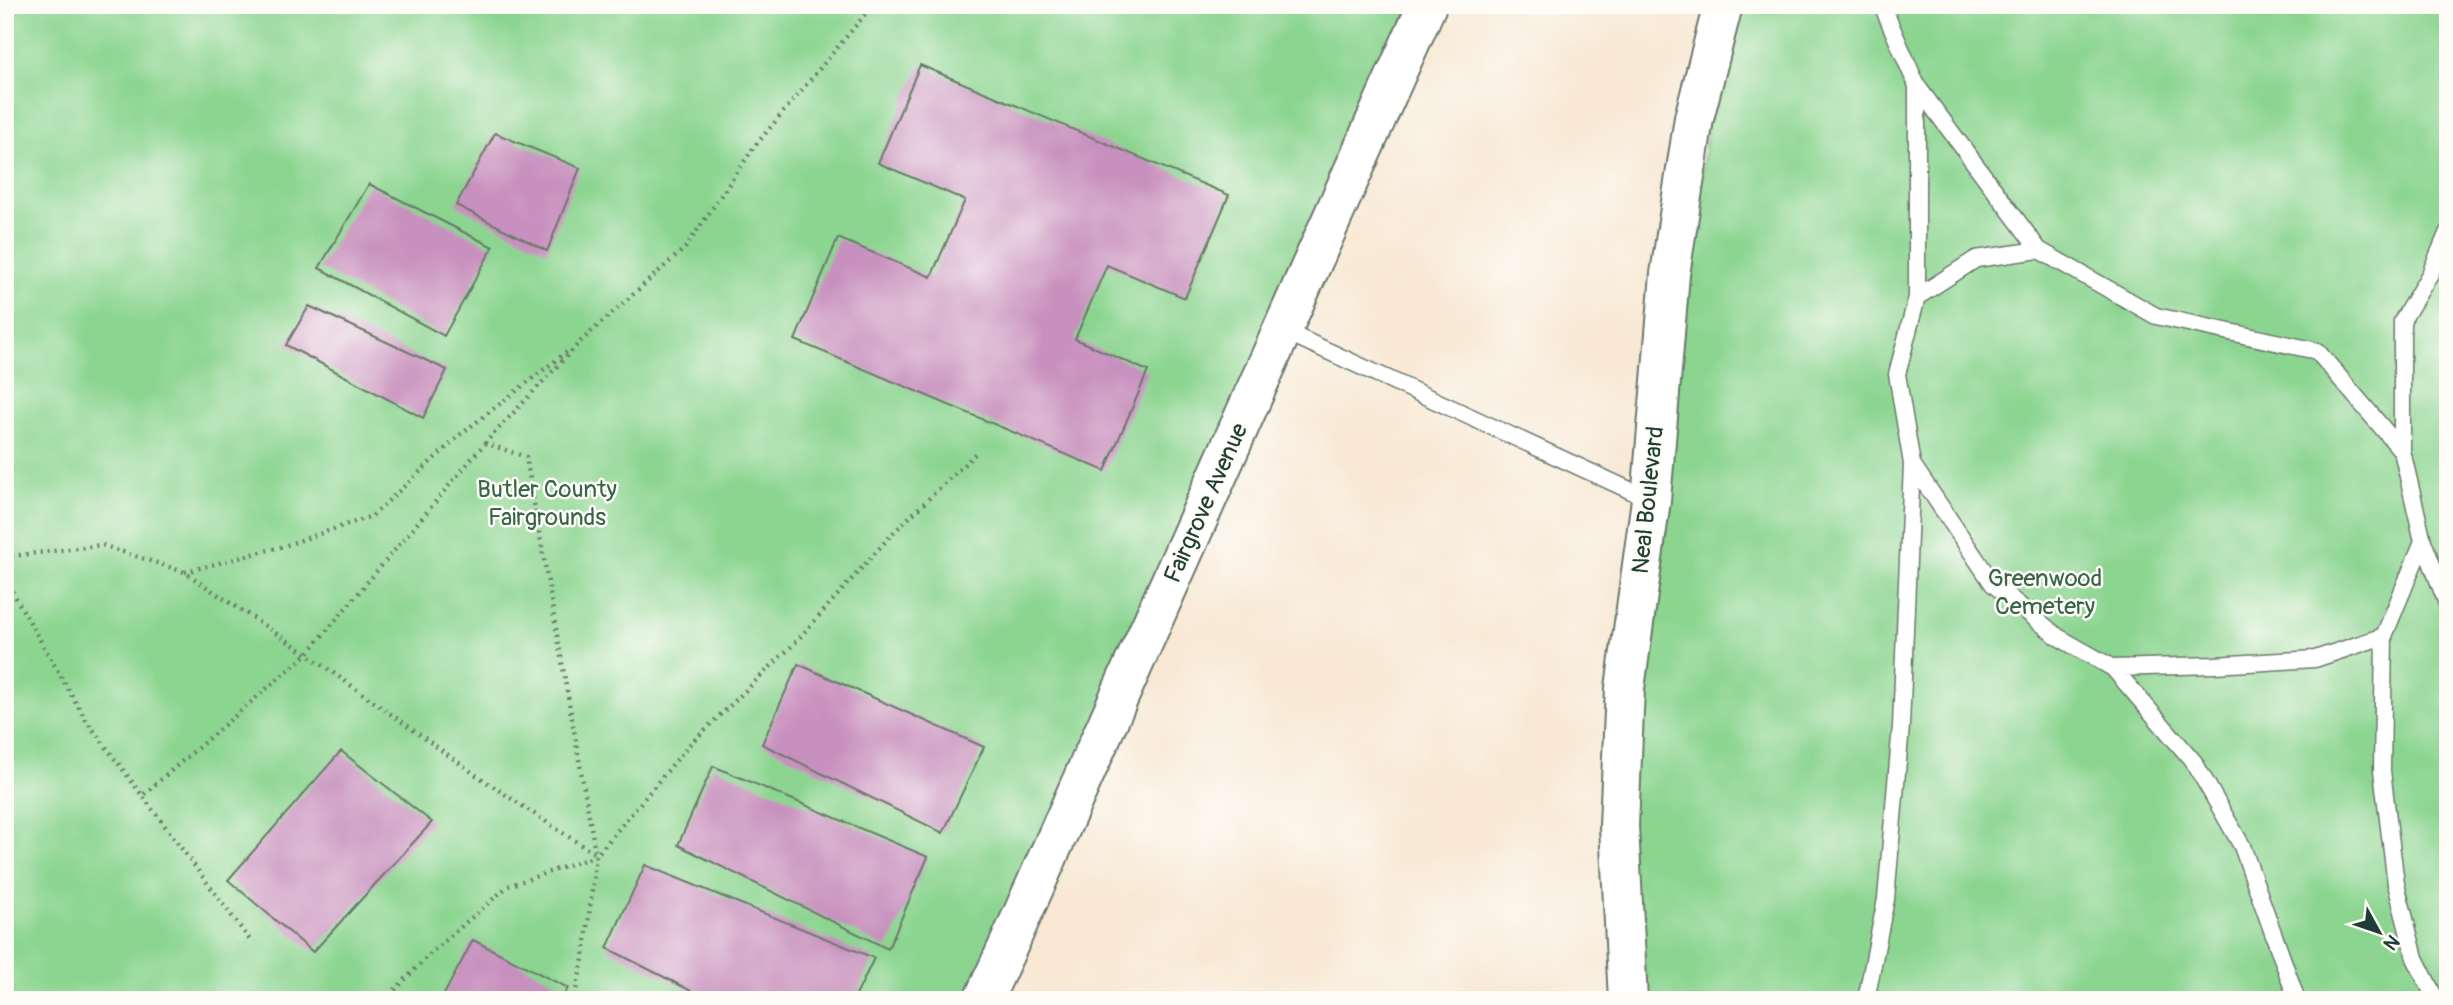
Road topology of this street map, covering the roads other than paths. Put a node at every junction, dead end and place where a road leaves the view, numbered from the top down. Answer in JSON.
{"nodes":[{"id":1,"x":1427,"y":5,"type":"edge"},
{"id":2,"x":1723,"y":5,"type":"edge"},
{"id":3,"x":1882,"y":5,"type":"edge"},
{"id":4,"x":1917,"y":86,"type":"junction"},
{"id":5,"x":2448,"y":232,"type":"edge"},
{"id":6,"x":2039,"y":250,"type":"junction"},
{"id":7,"x":1917,"y":297,"type":"junction"},
{"id":8,"x":1282,"y":330,"type":"junction"},
{"id":9,"x":2402,"y":451,"type":"junction"},
{"id":10,"x":1912,"y":464,"type":"junction"},
{"id":11,"x":1651,"y":500,"type":"junction"},
{"id":12,"x":2423,"y":541,"type":"junction"},
{"id":13,"x":2448,"y":606,"type":"edge"},
{"id":14,"x":2384,"y":636,"type":"junction"},
{"id":15,"x":2113,"y":668,"type":"junction"},
{"id":16,"x":983,"y":1000,"type":"edge"},
{"id":17,"x":1628,"y":1000,"type":"edge"},
{"id":18,"x":1866,"y":1000,"type":"edge"},
{"id":19,"x":2297,"y":1000,"type":"edge"},
{"id":20,"x":2435,"y":1000,"type":"edge"}],
"edges":[{"from":1,"to":8,"type":"main road","name":"Fairgrove Avenue"},
{"from":2,"to":11,"type":"main road","name":"Neal Boulevard"},
{"from":3,"to":4,"type":"lane"},
{"from":4,"to":6,"type":"lane"},
{"from":4,"to":7,"type":"lane"},
{"from":5,"to":9,"type":"lane"},
{"from":6,"to":7,"type":"lane"},
{"from":6,"to":9,"type":"lane"},
{"from":7,"to":10,"type":"lane"},
{"from":8,"to":11,"type":"lane"},
{"from":8,"to":16,"type":"main road","name":"Fairgrove Avenue"},
{"from":9,"to":12,"type":"lane"},
{"from":10,"to":15,"type":"lane"},
{"from":10,"to":18,"type":"lane"},
{"from":11,"to":17,"type":"main road","name":"Neal Boulevard"},
{"from":12,"to":13,"type":"lane"},
{"from":12,"to":14,"type":"lane"},
{"from":14,"to":15,"type":"lane"},
{"from":14,"to":20,"type":"lane"},
{"from":15,"to":19,"type":"lane"}]}
